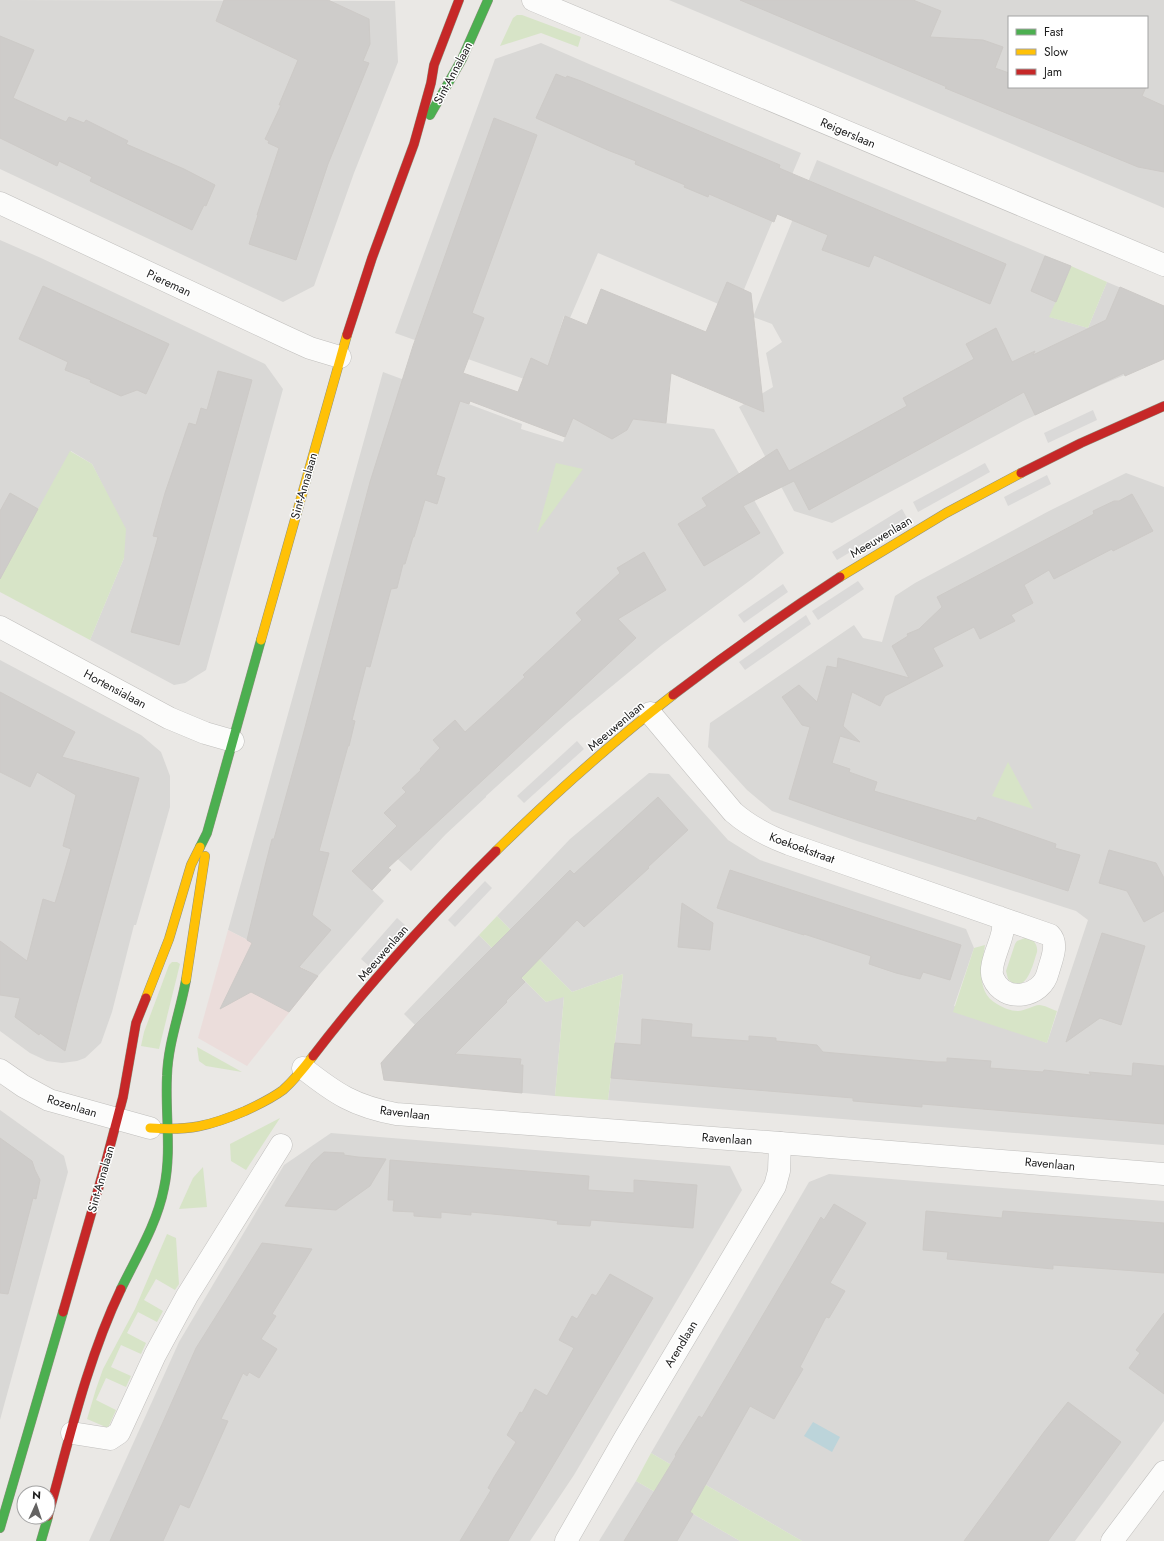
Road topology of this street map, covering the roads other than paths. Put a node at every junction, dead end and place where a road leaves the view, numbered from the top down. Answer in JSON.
{"nodes":[{"id":1,"x":459,"y":0,"type":"edge"},
{"id":2,"x":488,"y":0,"type":"edge"},
{"id":3,"x":533,"y":0,"type":"edge"},
{"id":4,"x":414,"y":144,"type":"junction"},
{"id":5,"x":0,"y":203,"type":"edge"},
{"id":6,"x":1164,"y":265,"type":"edge"},
{"id":7,"x":340,"y":357,"type":"junction"},
{"id":8,"x":1162,"y":412,"type":"edge"},
{"id":9,"x":0,"y":627,"type":"edge"},
{"id":10,"x":650,"y":713,"type":"junction"},
{"id":11,"x":233,"y":741,"type":"junction"},
{"id":12,"x":207,"y":833,"type":"junction"},
{"id":13,"x":999,"y":917,"type":"dead end"},
{"id":14,"x":303,"y":1068,"type":"junction"},
{"id":15,"x":0,"y":1070,"type":"edge"},
{"id":16,"x":117,"y":1120,"type":"junction"},
{"id":17,"x":159,"y":1129,"type":"junction"},
{"id":18,"x":780,"y":1142,"type":"junction"},
{"id":19,"x":281,"y":1145,"type":"dead end"},
{"id":20,"x":1164,"y":1174,"type":"edge"},
{"id":21,"x":72,"y":1433,"type":"junction"},
{"id":22,"x":1164,"y":1472,"type":"edge"},
{"id":23,"x":56,"y":1488,"type":"edge"},
{"id":24,"x":45,"y":1525,"type":"edge"},
{"id":25,"x":0,"y":1528,"type":"edge"},
{"id":26,"x":41,"y":1541,"type":"edge"},
{"id":27,"x":566,"y":1541,"type":"edge"},
{"id":28,"x":1112,"y":1541,"type":"edge"}],
"edges":[{"from":1,"to":4,"type":"main road","name":"Sint-Annalaan"},
{"from":2,"to":4,"type":"main road","name":"Sint-Annalaan"},
{"from":3,"to":6,"type":"street","name":"Reigerslaan"},
{"from":4,"to":7,"type":"main road","name":"Sint-Annalaan"},
{"from":5,"to":7,"type":"street","name":"Piereman"},
{"from":7,"to":11,"type":"main road","name":"Sint-Annalaan"},
{"from":8,"to":10,"type":"main road","name":"Meeuwenlaan"},
{"from":9,"to":11,"type":"street","name":"Hortensialaan"},
{"from":10,"to":13,"type":"street","name":"Koekoekstraat"},
{"from":10,"to":14,"type":"main road","name":"Meeuwenlaan"},
{"from":11,"to":12,"type":"main road","name":"Sint-Annalaan"},
{"from":12,"to":16,"type":"main road","name":"Sint-Annalaan"},
{"from":12,"to":17,"type":"main road","name":"Sint-Annalaan"},
{"from":14,"to":17,"type":"main road","name":"Meeuwenlaan"},
{"from":14,"to":18,"type":"street","name":"Ravenlaan"},
{"from":15,"to":16,"type":"street","name":"Rozenlaan"},
{"from":16,"to":17,"type":"street","name":"Rozenlaan"},
{"from":16,"to":25,"type":"main road","name":"Sint-Annalaan"},
{"from":17,"to":21,"type":"main road","name":"Sint-Annalaan"},
{"from":18,"to":20,"type":"street","name":"Ravenlaan"},
{"from":18,"to":27,"type":"street","name":"Arendlaan"},
{"from":19,"to":21,"type":"street"},
{"from":21,"to":23,"type":"main road","name":"Sint-Annalaan"},
{"from":22,"to":28,"type":"street"},
{"from":24,"to":26,"type":"main road","name":"Sint-Annalaan"}]}
